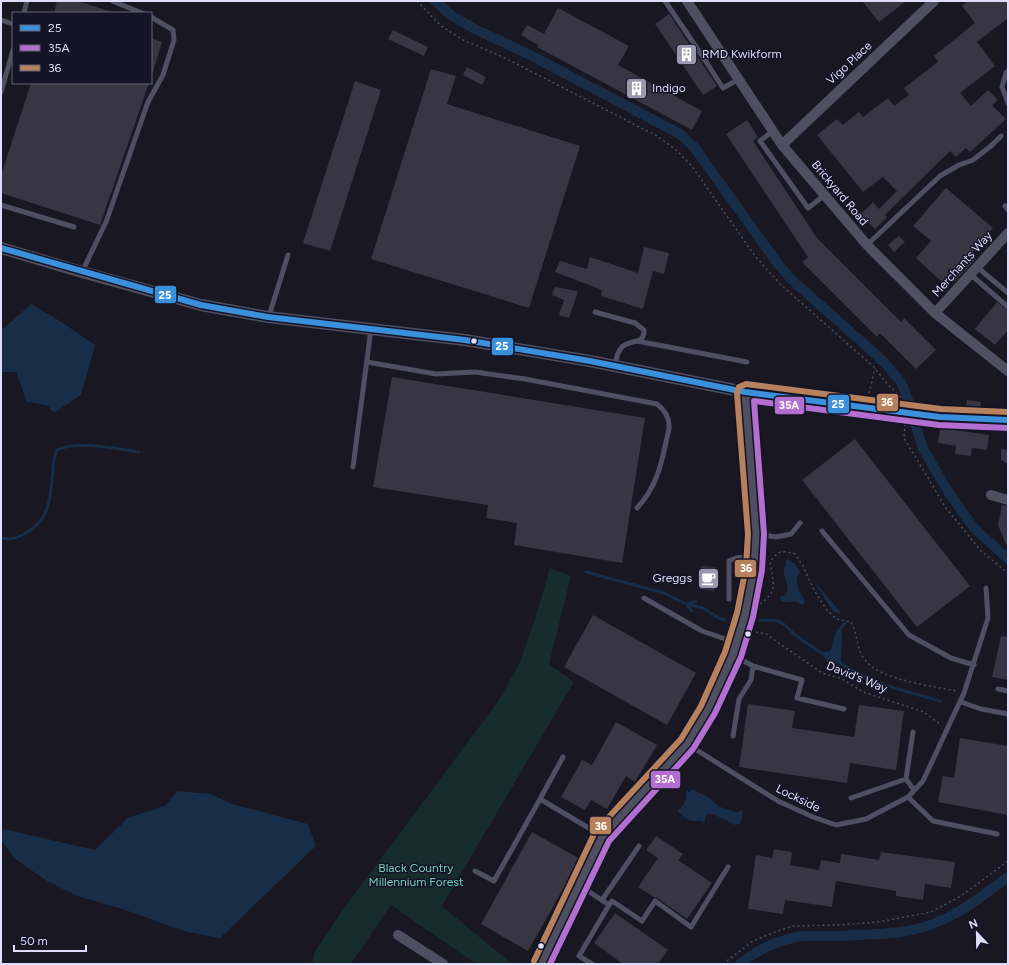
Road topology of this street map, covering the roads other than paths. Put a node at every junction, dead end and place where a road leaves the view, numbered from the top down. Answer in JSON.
{"nodes":[{"id":1,"x":27,"y":1,"type":"edge"},
{"id":2,"x":112,"y":1,"type":"edge"},
{"id":3,"x":665,"y":1,"type":"edge"},
{"id":4,"x":934,"y":1,"type":"edge"},
{"id":5,"x":689,"y":2,"type":"edge"},
{"id":6,"x":24,"y":12,"type":"edge"},
{"id":7,"x":140,"y":12,"type":"edge"},
{"id":8,"x":152,"y":17,"type":"edge"},
{"id":9,"x":1,"y":20,"type":"edge"},
{"id":10,"x":12,"y":24,"type":"edge"},
{"id":11,"x":12,"y":54,"type":"edge"},
{"id":12,"x":1008,"y":71,"type":"edge"},
{"id":13,"x":739,"y":79,"type":"junction"},
{"id":14,"x":1,"y":92,"type":"edge"},
{"id":15,"x":1008,"y":103,"type":"edge"},
{"id":16,"x":773,"y":131,"type":"junction"},
{"id":17,"x":1001,"y":136,"type":"dead end"},
{"id":18,"x":782,"y":145,"type":"junction"},
{"id":19,"x":825,"y":195,"type":"junction"},
{"id":20,"x":1,"y":206,"type":"edge"},
{"id":21,"x":74,"y":227,"type":"dead end"},
{"id":22,"x":1008,"y":233,"type":"edge"},
{"id":23,"x":867,"y":245,"type":"junction"},
{"id":24,"x":1,"y":248,"type":"edge"},
{"id":25,"x":288,"y":255,"type":"dead end"},
{"id":26,"x":974,"y":271,"type":"junction"},
{"id":27,"x":82,"y":272,"type":"junction"},
{"id":28,"x":1008,"y":293,"type":"edge"},
{"id":29,"x":1008,"y":307,"type":"edge"},
{"id":30,"x":595,"y":312,"type":"dead end"},
{"id":31,"x":935,"y":313,"type":"junction"},
{"id":32,"x":268,"y":317,"type":"junction"},
{"id":33,"x":371,"y":329,"type":"junction"},
{"id":34,"x":636,"y":341,"type":"junction"},
{"id":35,"x":367,"y":362,"type":"junction"},
{"id":36,"x":747,"y":362,"type":"dead end"},
{"id":37,"x":615,"y":366,"type":"junction"},
{"id":38,"x":1008,"y":371,"type":"edge"},
{"id":39,"x":745,"y":392,"type":"junction"},
{"id":40,"x":1008,"y":420,"type":"edge"},
{"id":41,"x":353,"y":467,"type":"dead end"},
{"id":42,"x":991,"y":495,"type":"dead end"},
{"id":43,"x":1008,"y":500,"type":"edge"},
{"id":44,"x":638,"y":508,"type":"dead end"},
{"id":45,"x":800,"y":523,"type":"dead end"},
{"id":46,"x":822,"y":531,"type":"dead end"},
{"id":47,"x":756,"y":534,"type":"junction"},
{"id":48,"x":755,"y":556,"type":"junction"},
{"id":49,"x":986,"y":588,"type":"dead end"},
{"id":50,"x":644,"y":598,"type":"dead end"},
{"id":51,"x":729,"y":599,"type":"dead end"},
{"id":52,"x":737,"y":643,"type":"junction"},
{"id":53,"x":734,"y":655,"type":"junction"},
{"id":54,"x":974,"y":665,"type":"junction"},
{"id":55,"x":753,"y":666,"type":"junction"},
{"id":56,"x":998,"y":689,"type":"dead end"},
{"id":57,"x":1008,"y":691,"type":"edge"},
{"id":58,"x":961,"y":702,"type":"junction"},
{"id":59,"x":844,"y":709,"type":"dead end"},
{"id":60,"x":1008,"y":714,"type":"edge"},
{"id":61,"x":913,"y":732,"type":"dead end"},
{"id":62,"x":733,"y":736,"type":"dead end"},
{"id":63,"x":687,"y":744,"type":"junction"},
{"id":64,"x":563,"y":757,"type":"dead end"},
{"id":65,"x":906,"y":778,"type":"junction"},
{"id":66,"x":914,"y":790,"type":"junction"},
{"id":67,"x":908,"y":797,"type":"junction"},
{"id":68,"x":852,"y":798,"type":"dead end"},
{"id":69,"x":540,"y":799,"type":"junction"},
{"id":70,"x":997,"y":834,"type":"dead end"},
{"id":71,"x":602,"y":836,"type":"junction"},
{"id":72,"x":639,"y":846,"type":"dead end"},
{"id":73,"x":728,"y":867,"type":"dead end"},
{"id":74,"x":475,"y":871,"type":"dead end"},
{"id":75,"x":579,"y":885,"type":"junction"},
{"id":76,"x":602,"y":900,"type":"junction"},
{"id":77,"x":609,"y":905,"type":"junction"},
{"id":78,"x":398,"y":935,"type":"dead end"},
{"id":79,"x":443,"y":964,"type":"edge"},
{"id":80,"x":541,"y":964,"type":"edge"},
{"id":81,"x":592,"y":964,"type":"edge"}],
"edges":[{"from":1,"to":6,"type":"lane"},
{"from":2,"to":7,"type":"lane"},
{"from":3,"to":13,"type":"lane"},
{"from":4,"to":18,"type":"street","name":"Vigo Place"},
{"from":5,"to":13,"type":"street","name":"Brickyard Road"},
{"from":8,"to":27,"type":"lane"},
{"from":9,"to":10,"type":"lane"},
{"from":11,"to":14,"type":"lane"},
{"from":12,"to":15,"type":"lane"},
{"from":13,"to":16,"type":"street","name":"Brickyard Road"},
{"from":16,"to":18,"type":"street","name":"Brickyard Road"},
{"from":16,"to":19,"type":"lane"},
{"from":17,"to":23,"type":"lane"},
{"from":18,"to":19,"type":"street","name":"Brickyard Road"},
{"from":19,"to":23,"type":"street","name":"Brickyard Road"},
{"from":20,"to":21,"type":"lane"},
{"from":22,"to":26,"type":"street","name":"Merchants Way"},
{"from":23,"to":31,"type":"street","name":"Brickyard Road"},
{"from":24,"to":27,"type":"street"},
{"from":25,"to":32,"type":"lane"},
{"from":26,"to":28,"type":"lane"},
{"from":26,"to":29,"type":"lane"},
{"from":26,"to":31,"type":"street","name":"Merchants Way"},
{"from":27,"to":32,"type":"street"},
{"from":30,"to":34,"type":"lane"},
{"from":31,"to":38,"type":"street","name":"Brickyard Road"},
{"from":32,"to":33,"type":"street"},
{"from":33,"to":35,"type":"lane"},
{"from":33,"to":37,"type":"street"},
{"from":34,"to":36,"type":"lane"},
{"from":34,"to":37,"type":"lane"},
{"from":35,"to":41,"type":"lane"},
{"from":35,"to":44,"type":"lane"},
{"from":37,"to":39,"type":"street"},
{"from":39,"to":40,"type":"street","bridge":true},
{"from":39,"to":47,"type":"street"},
{"from":42,"to":43,"type":"street"},
{"from":45,"to":47,"type":"lane"},
{"from":46,"to":54,"type":"lane"},
{"from":47,"to":48,"type":"street"},
{"from":48,"to":51,"type":"lane"},
{"from":48,"to":52,"type":"street"},
{"from":49,"to":54,"type":"lane","name":"Lockside"},
{"from":50,"to":52,"type":"lane"},
{"from":52,"to":53,"type":"street"},
{"from":53,"to":55,"type":"lane"},
{"from":53,"to":63,"type":"street"},
{"from":54,"to":58,"type":"lane","name":"Lockside"},
{"from":55,"to":59,"type":"lane"},
{"from":55,"to":62,"type":"lane"},
{"from":56,"to":57,"type":"lane"},
{"from":58,"to":60,"type":"lane"},
{"from":58,"to":66,"type":"lane","name":"Lockside"},
{"from":61,"to":65,"type":"lane"},
{"from":63,"to":67,"type":"lane","name":"Lockside"},
{"from":63,"to":71,"type":"street"},
{"from":64,"to":69,"type":"lane"},
{"from":65,"to":66,"type":"lane"},
{"from":65,"to":68,"type":"lane"},
{"from":66,"to":67,"type":"lane","name":"Lockside"},
{"from":67,"to":70,"type":"lane"},
{"from":69,"to":71,"type":"lane"},
{"from":69,"to":74,"type":"lane"},
{"from":71,"to":75,"type":"street"},
{"from":72,"to":76,"type":"lane"},
{"from":73,"to":77,"type":"lane"},
{"from":75,"to":76,"type":"lane"},
{"from":75,"to":80,"type":"street"},
{"from":76,"to":77,"type":"lane"},
{"from":77,"to":81,"type":"lane"},
{"from":78,"to":79,"type":"street"}]}
